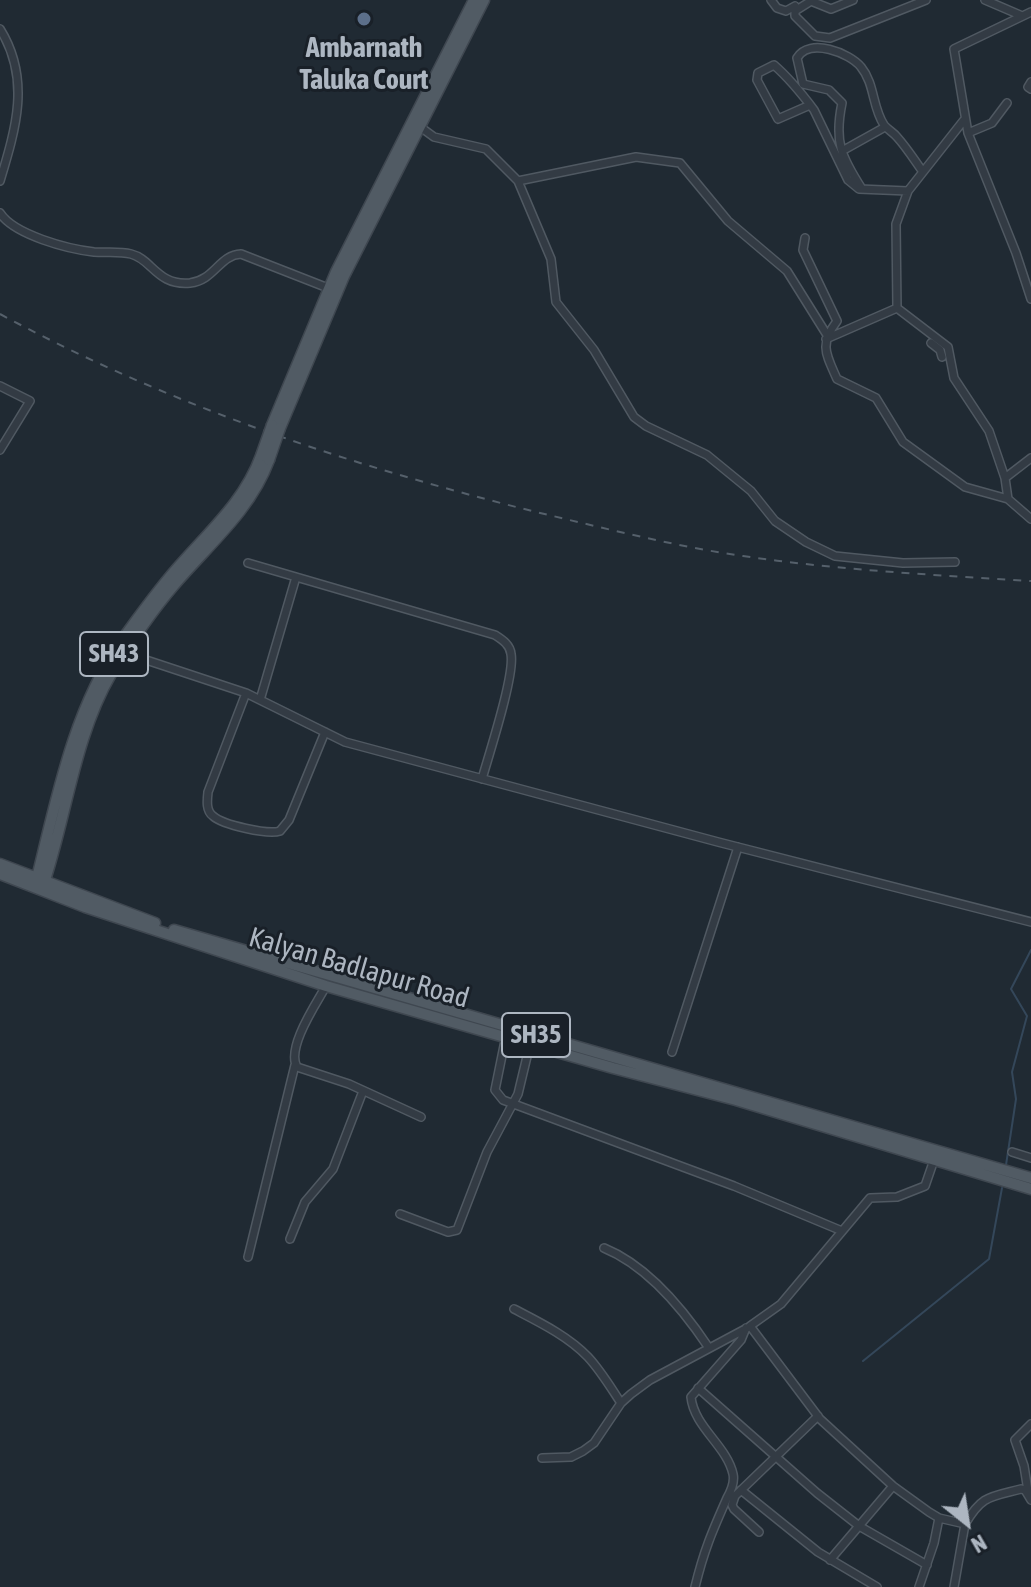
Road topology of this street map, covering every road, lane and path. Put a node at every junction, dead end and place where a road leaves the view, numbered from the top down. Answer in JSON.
{"nodes":[{"id":1,"x":474,"y":0,"type":"edge"},
{"id":2,"x":484,"y":0,"type":"edge"},
{"id":3,"x":771,"y":0,"type":"edge"},
{"id":4,"x":803,"y":0,"type":"edge"},
{"id":5,"x":853,"y":0,"type":"edge"},
{"id":6,"x":926,"y":0,"type":"edge"},
{"id":7,"x":985,"y":0,"type":"edge"},
{"id":8,"x":1031,"y":12,"type":"edge"},
{"id":9,"x":1020,"y":15,"type":"junction"},
{"id":10,"x":0,"y":29,"type":"edge"},
{"id":11,"x":1031,"y":82,"type":"edge"},
{"id":12,"x":1031,"y":89,"type":"edge"},
{"id":13,"x":1007,"y":103,"type":"dead end"},
{"id":14,"x":810,"y":105,"type":"junction"},
{"id":15,"x":964,"y":120,"type":"junction"},
{"id":16,"x":415,"y":123,"type":"junction"},
{"id":17,"x":885,"y":127,"type":"junction"},
{"id":18,"x":968,"y":133,"type":"junction"},
{"id":19,"x":842,"y":151,"type":"junction"},
{"id":20,"x":923,"y":172,"type":"junction"},
{"id":21,"x":0,"y":181,"type":"edge"},
{"id":22,"x":518,"y":181,"type":"junction"},
{"id":23,"x":862,"y":189,"type":"junction"},
{"id":24,"x":908,"y":191,"type":"junction"},
{"id":25,"x":0,"y":213,"type":"edge"},
{"id":26,"x":805,"y":238,"type":"dead end"},
{"id":27,"x":328,"y":288,"type":"junction"},
{"id":28,"x":1031,"y":299,"type":"edge"},
{"id":29,"x":897,"y":308,"type":"junction"},
{"id":30,"x":826,"y":337,"type":"junction"},
{"id":31,"x":931,"y":343,"type":"junction"},
{"id":32,"x":942,"y":357,"type":"dead end"},
{"id":33,"x":0,"y":386,"type":"edge"},
{"id":34,"x":276,"y":427,"type":"junction"},
{"id":35,"x":0,"y":450,"type":"edge"},
{"id":36,"x":1031,"y":458,"type":"edge"},
{"id":37,"x":1005,"y":478,"type":"junction"},
{"id":38,"x":1008,"y":499,"type":"junction"},
{"id":39,"x":1031,"y":519,"type":"edge"},
{"id":40,"x":955,"y":562,"type":"dead end"},
{"id":41,"x":248,"y":563,"type":"dead end"},
{"id":42,"x":296,"y":577,"type":"junction"},
{"id":43,"x":121,"y":651,"type":"junction"},
{"id":44,"x":246,"y":693,"type":"junction"},
{"id":45,"x":260,"y":700,"type":"junction"},
{"id":46,"x":325,"y":732,"type":"junction"},
{"id":47,"x":482,"y":779,"type":"junction"},
{"id":48,"x":738,"y":847,"type":"junction"},
{"id":49,"x":0,"y":864,"type":"edge"},
{"id":50,"x":0,"y":874,"type":"edge"},
{"id":51,"x":39,"y":885,"type":"junction"},
{"id":52,"x":1031,"y":922,"type":"edge"},
{"id":53,"x":286,"y":968,"type":"junction"},
{"id":54,"x":326,"y":986,"type":"junction"},
{"id":55,"x":506,"y":1031,"type":"junction"},
{"id":56,"x":530,"y":1044,"type":"junction"},
{"id":57,"x":672,"y":1052,"type":"dead end"},
{"id":58,"x":589,"y":1056,"type":"junction"},
{"id":59,"x":295,"y":1065,"type":"junction"},
{"id":60,"x":363,"y":1091,"type":"junction"},
{"id":61,"x":513,"y":1105,"type":"junction"},
{"id":62,"x":421,"y":1117,"type":"dead end"},
{"id":63,"x":1012,"y":1152,"type":"dead end"},
{"id":64,"x":936,"y":1156,"type":"junction"},
{"id":65,"x":1031,"y":1158,"type":"edge"},
{"id":66,"x":1012,"y":1178,"type":"junction"},
{"id":67,"x":1031,"y":1178,"type":"edge"},
{"id":68,"x":1031,"y":1189,"type":"edge"},
{"id":69,"x":400,"y":1214,"type":"dead end"},
{"id":70,"x":842,"y":1231,"type":"junction"},
{"id":71,"x":290,"y":1239,"type":"dead end"},
{"id":72,"x":604,"y":1248,"type":"dead end"},
{"id":73,"x":248,"y":1257,"type":"dead end"},
{"id":74,"x":514,"y":1309,"type":"dead end"},
{"id":75,"x":748,"y":1327,"type":"junction"},
{"id":76,"x":709,"y":1348,"type":"junction"},
{"id":77,"x":698,"y":1388,"type":"junction"},
{"id":78,"x":621,"y":1403,"type":"junction"},
{"id":79,"x":818,"y":1416,"type":"junction"},
{"id":80,"x":1031,"y":1424,"type":"edge"},
{"id":81,"x":777,"y":1457,"type":"junction"},
{"id":82,"x":542,"y":1458,"type":"dead end"},
{"id":83,"x":893,"y":1486,"type":"junction"},
{"id":84,"x":741,"y":1490,"type":"junction"},
{"id":85,"x":1030,"y":1497,"type":"edge"},
{"id":86,"x":939,"y":1518,"type":"junction"},
{"id":87,"x":965,"y":1524,"type":"junction"},
{"id":88,"x":859,"y":1526,"type":"junction"},
{"id":89,"x":759,"y":1532,"type":"dead end"},
{"id":90,"x":830,"y":1560,"type":"junction"},
{"id":91,"x":927,"y":1565,"type":"junction"},
{"id":92,"x":695,"y":1587,"type":"edge"},
{"id":93,"x":877,"y":1587,"type":"edge"},
{"id":94,"x":919,"y":1587,"type":"edge"},
{"id":95,"x":954,"y":1587,"type":"edge"}],
"edges":[{"from":1,"to":16,"type":"main road","number":"SH43"},
{"from":2,"to":16,"type":"main road","number":"SH43"},
{"from":3,"to":4,"type":"street"},
{"from":5,"to":6,"type":"street"},
{"from":7,"to":9,"type":"street"},
{"from":8,"to":9,"type":"street"},
{"from":9,"to":15,"type":"street"},
{"from":10,"to":21,"type":"street"},
{"from":11,"to":12,"type":"street"},
{"from":13,"to":18,"type":"street"},
{"from":14,"to":14,"type":"street"},
{"from":14,"to":23,"type":"street"},
{"from":15,"to":18,"type":"street"},
{"from":15,"to":20,"type":"street"},
{"from":16,"to":22,"type":"street"},
{"from":16,"to":27,"type":"main road","number":"SH43"},
{"from":16,"to":34,"type":"main road","number":"SH43"},
{"from":17,"to":19,"type":"street"},
{"from":17,"to":19,"type":"street"},
{"from":17,"to":20,"type":"street"},
{"from":18,"to":28,"type":"street"},
{"from":19,"to":23,"type":"street"},
{"from":20,"to":24,"type":"street"},
{"from":22,"to":30,"type":"street"},
{"from":22,"to":40,"type":"street"},
{"from":23,"to":24,"type":"street"},
{"from":24,"to":29,"type":"street"},
{"from":25,"to":27,"type":"street"},
{"from":26,"to":30,"type":"street"},
{"from":27,"to":34,"type":"main road","number":"SH43"},
{"from":29,"to":30,"type":"street"},
{"from":29,"to":31,"type":"street"},
{"from":30,"to":38,"type":"street"},
{"from":31,"to":32,"type":"street"},
{"from":31,"to":37,"type":"street"},
{"from":33,"to":35,"type":"street"},
{"from":34,"to":43,"type":"main road","number":"SH43","bridge":true},
{"from":36,"to":37,"type":"street"},
{"from":37,"to":38,"type":"street"},
{"from":38,"to":39,"type":"street"},
{"from":41,"to":42,"type":"street"},
{"from":42,"to":45,"type":"street"},
{"from":42,"to":47,"type":"street"},
{"from":43,"to":44,"type":"street"},
{"from":43,"to":51,"type":"main road","number":"SH43"},
{"from":44,"to":45,"type":"street"},
{"from":44,"to":46,"type":"street"},
{"from":45,"to":46,"type":"street"},
{"from":46,"to":47,"type":"street"},
{"from":47,"to":48,"type":"street"},
{"from":48,"to":52,"type":"street"},
{"from":48,"to":57,"type":"street"},
{"from":49,"to":51,"type":"main road","name":"Kalyan Badlapur Road","number":"SH35"},
{"from":50,"to":51,"type":"main road","name":"Kalyan Badlapur Road","number":"SH35"},
{"from":51,"to":53,"type":"main road","name":"Kalyan Badlapur Road","number":"SH35"},
{"from":53,"to":54,"type":"main road","name":"Kalyan Badlapur Road","number":"SH35"},
{"from":53,"to":55,"type":"main road","name":"Kalyan Badlapur Road","number":"SH35"},
{"from":54,"to":55,"type":"main road","name":"Kalyan Badlapur Road","number":"SH35"},
{"from":54,"to":59,"type":"street"},
{"from":55,"to":56,"type":"main road","name":"Kalyan Badlapur Road","number":"SH35"},
{"from":55,"to":58,"type":"main road","name":"Kalyan Badlapur Road","number":"SH35"},
{"from":55,"to":61,"type":"street"},
{"from":56,"to":58,"type":"main road","name":"Kalyan Badlapur Road","number":"SH35"},
{"from":56,"to":61,"type":"street"},
{"from":58,"to":64,"type":"main road","name":"Kalyan Badlapur Road","number":"SH35"},
{"from":59,"to":60,"type":"street"},
{"from":59,"to":73,"type":"street"},
{"from":60,"to":62,"type":"street"},
{"from":60,"to":71,"type":"street"},
{"from":61,"to":69,"type":"street"},
{"from":61,"to":70,"type":"street"},
{"from":63,"to":65,"type":"street"},
{"from":64,"to":66,"type":"main road","name":"Kalyan Badlapur Road","number":"SH35"},
{"from":64,"to":70,"type":"street"},
{"from":66,"to":67,"type":"main road","name":"Kalyan Badlapur Road","number":"SH35"},
{"from":66,"to":68,"type":"main road","name":"Kalyan Badlapur Road","number":"SH35"},
{"from":70,"to":75,"type":"street"},
{"from":72,"to":76,"type":"street"},
{"from":74,"to":78,"type":"street"},
{"from":75,"to":76,"type":"street"},
{"from":75,"to":77,"type":"street"},
{"from":75,"to":79,"type":"street"},
{"from":76,"to":78,"type":"street"},
{"from":77,"to":81,"type":"street"},
{"from":77,"to":92,"type":"street"},
{"from":78,"to":82,"type":"street"},
{"from":79,"to":81,"type":"street"},
{"from":79,"to":83,"type":"street"},
{"from":80,"to":85,"type":"street"},
{"from":81,"to":84,"type":"street"},
{"from":81,"to":88,"type":"street"},
{"from":83,"to":86,"type":"street"},
{"from":83,"to":88,"type":"street"},
{"from":84,"to":89,"type":"street"},
{"from":84,"to":90,"type":"street"},
{"from":85,"to":87,"type":"street"},
{"from":86,"to":87,"type":"street"},
{"from":86,"to":91,"type":"street"},
{"from":87,"to":95,"type":"street"},
{"from":88,"to":90,"type":"street"},
{"from":88,"to":91,"type":"street"},
{"from":90,"to":93,"type":"street"},
{"from":91,"to":94,"type":"street"}]}
